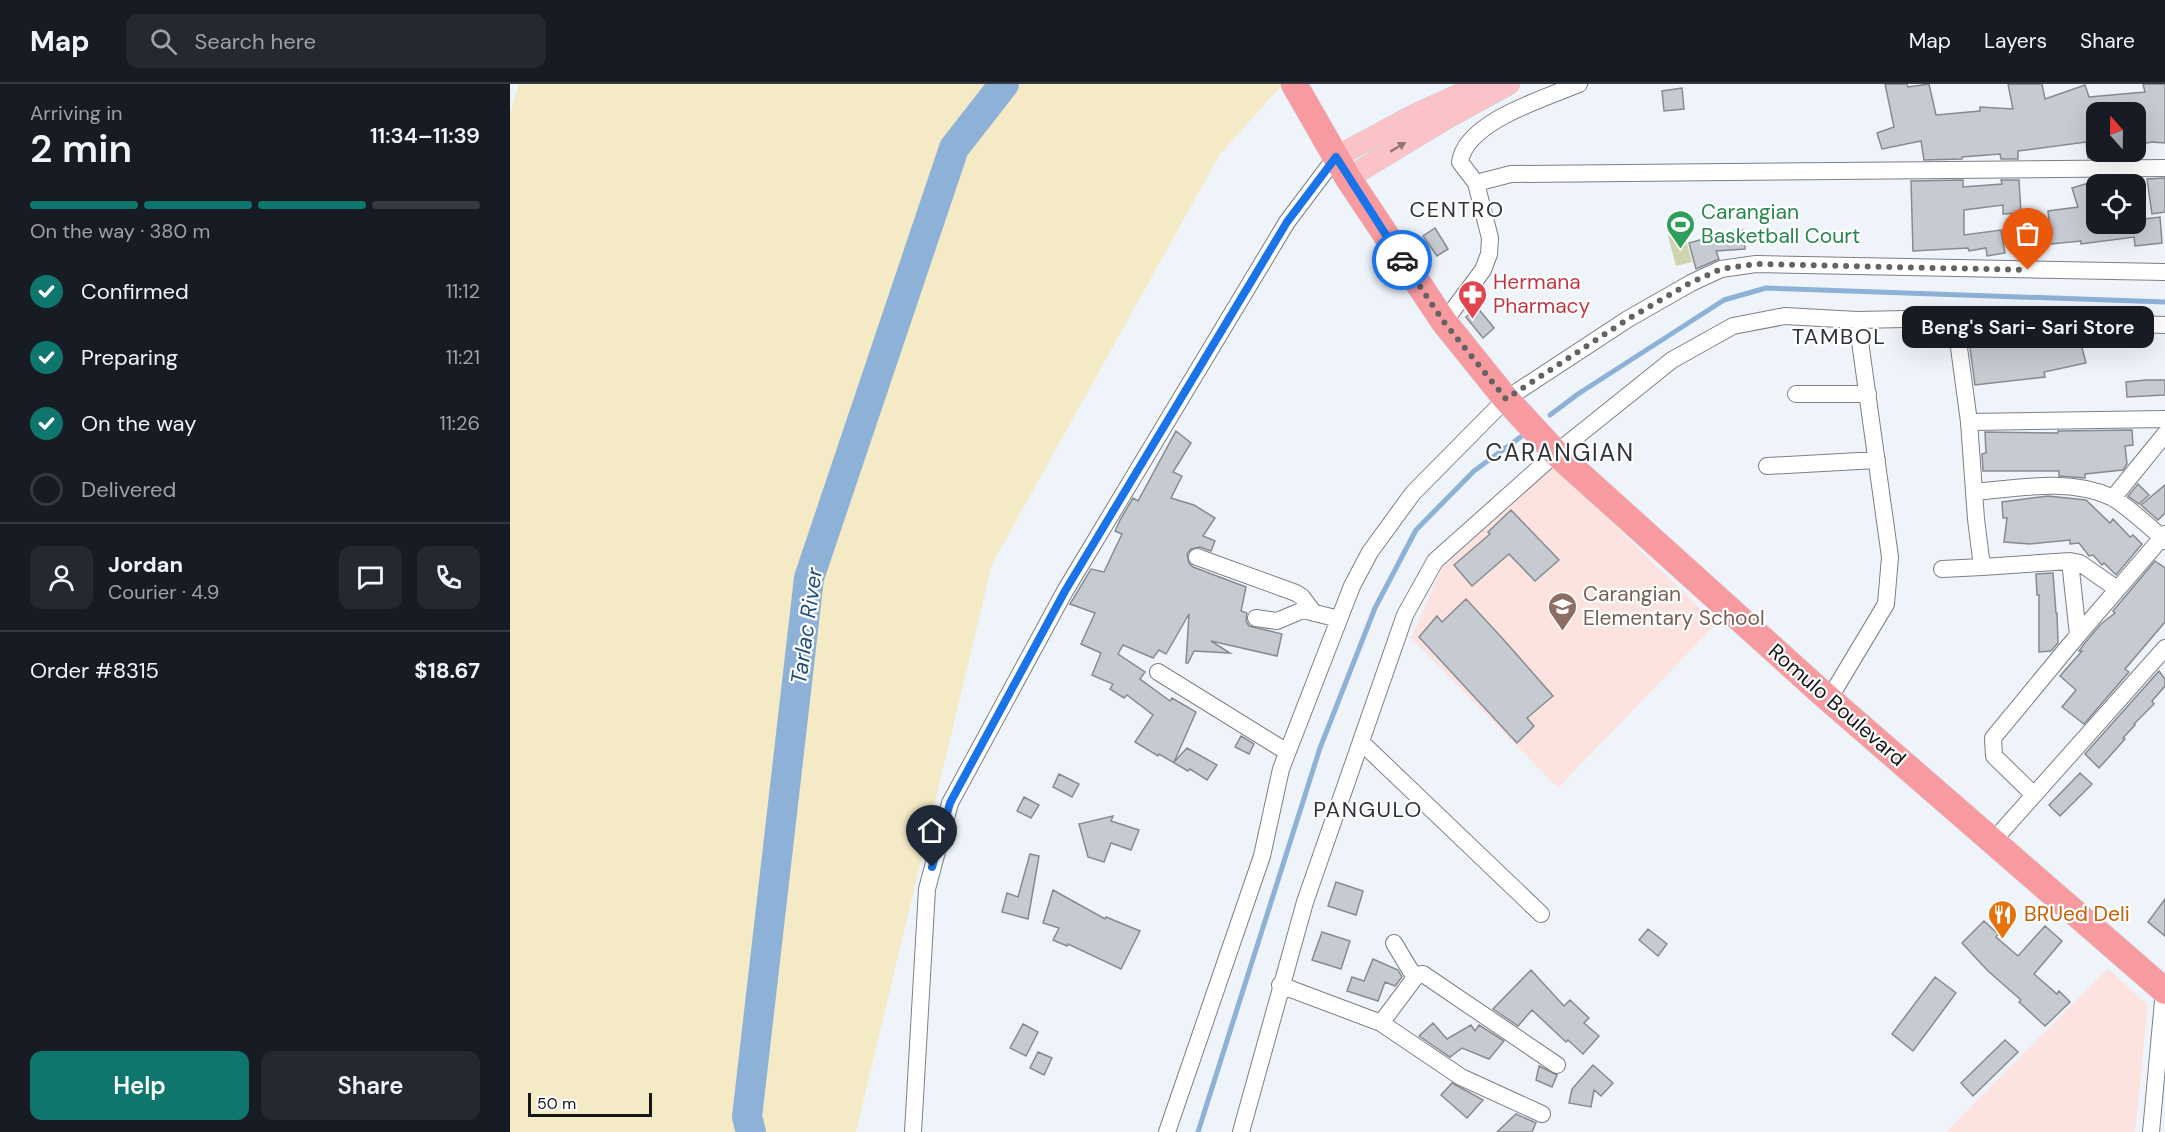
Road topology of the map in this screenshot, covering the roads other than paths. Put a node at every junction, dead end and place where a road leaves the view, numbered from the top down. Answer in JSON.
{"nodes":[{"id":1,"x":1294,"y":84,"type":"edge"},
{"id":2,"x":1482,"y":84,"type":"edge"},
{"id":3,"x":1509,"y":84,"type":"edge"},
{"id":4,"x":1579,"y":84,"type":"edge"},
{"id":5,"x":1337,"y":158,"type":"junction"},
{"id":6,"x":2165,"y":168,"type":"edge"},
{"id":7,"x":1476,"y":183,"type":"junction"},
{"id":8,"x":2165,"y":272,"type":"edge"},
{"id":9,"x":1955,"y":318,"type":"junction"},
{"id":10,"x":1857,"y":320,"type":"junction"},
{"id":11,"x":1444,"y":322,"type":"junction"},
{"id":12,"x":2165,"y":324,"type":"edge"},
{"id":13,"x":1796,"y":394,"type":"dead end"},
{"id":14,"x":1868,"y":394,"type":"junction"},
{"id":15,"x":1506,"y":399,"type":"junction"},
{"id":16,"x":2165,"y":419,"type":"edge"},
{"id":17,"x":1969,"y":422,"type":"junction"},
{"id":18,"x":2165,"y":434,"type":"edge"},
{"id":19,"x":1556,"y":453,"type":"junction"},
{"id":20,"x":1877,"y":460,"type":"junction"},
{"id":21,"x":1767,"y":466,"type":"dead end"},
{"id":22,"x":1974,"y":492,"type":"junction"},
{"id":23,"x":2113,"y":498,"type":"junction"},
{"id":24,"x":2164,"y":538,"type":"edge"},
{"id":25,"x":1197,"y":557,"type":"dead end"},
{"id":26,"x":2070,"y":561,"type":"junction"},
{"id":27,"x":1982,"y":567,"type":"junction"},
{"id":28,"x":1942,"y":569,"type":"dead end"},
{"id":29,"x":2117,"y":589,"type":"junction"},
{"id":30,"x":1314,"y":613,"type":"junction"},
{"id":31,"x":1256,"y":618,"type":"dead end"},
{"id":32,"x":1339,"y":619,"type":"junction"},
{"id":33,"x":2078,"y":635,"type":"junction"},
{"id":34,"x":2165,"y":648,"type":"edge"},
{"id":35,"x":1158,"y":672,"type":"dead end"},
{"id":36,"x":1829,"y":699,"type":"junction"},
{"id":37,"x":1361,"y":742,"type":"junction"},
{"id":38,"x":1287,"y":752,"type":"junction"},
{"id":39,"x":2034,"y":795,"type":"junction"},
{"id":40,"x":1994,"y":841,"type":"junction"},
{"id":41,"x":1541,"y":914,"type":"dead end"},
{"id":42,"x":1394,"y":943,"type":"dead end"},
{"id":43,"x":1414,"y":978,"type":"junction"},
{"id":44,"x":1281,"y":985,"type":"junction"},
{"id":45,"x":2164,"y":991,"type":"edge"},
{"id":46,"x":1381,"y":1023,"type":"junction"},
{"id":47,"x":1557,"y":1065,"type":"dead end"},
{"id":48,"x":1542,"y":1114,"type":"dead end"},
{"id":49,"x":913,"y":1132,"type":"edge"},
{"id":50,"x":1167,"y":1132,"type":"edge"},
{"id":51,"x":1241,"y":1132,"type":"edge"},
{"id":52,"x":2151,"y":1132,"type":"edge"}],
"edges":[{"from":1,"to":5,"type":"highway","name":"Romulo Boulevard"},
{"from":2,"to":5,"type":"main road"},
{"from":5,"to":3,"type":"main road","one_way":true},
{"from":4,"to":7,"type":"street"},
{"from":5,"to":11,"type":"highway","name":"Romulo Boulevard"},
{"from":5,"to":49,"type":"street"},
{"from":6,"to":7,"type":"street"},
{"from":7,"to":11,"type":"street"},
{"from":8,"to":15,"type":"street"},
{"from":9,"to":10,"type":"street"},
{"from":9,"to":12,"type":"street"},
{"from":9,"to":17,"type":"street"},
{"from":10,"to":14,"type":"street"},
{"from":10,"to":19,"type":"street"},
{"from":11,"to":15,"type":"highway","name":"Romulo Boulevard"},
{"from":13,"to":14,"type":"street"},
{"from":14,"to":20,"type":"street"},
{"from":15,"to":19,"type":"highway","name":"Romulo Boulevard"},
{"from":15,"to":32,"type":"street"},
{"from":16,"to":17,"type":"street"},
{"from":17,"to":22,"type":"street"},
{"from":18,"to":23,"type":"street"},
{"from":19,"to":36,"type":"highway","name":"Romulo Boulevard"},
{"from":19,"to":37,"type":"street"},
{"from":20,"to":21,"type":"street"},
{"from":20,"to":36,"type":"street"},
{"from":22,"to":23,"type":"street"},
{"from":22,"to":27,"type":"street"},
{"from":23,"to":24,"type":"street"},
{"from":24,"to":29,"type":"street"},
{"from":25,"to":30,"type":"street"},
{"from":26,"to":27,"type":"street"},
{"from":26,"to":29,"type":"street"},
{"from":26,"to":33,"type":"street"},
{"from":27,"to":28,"type":"street"},
{"from":29,"to":33,"type":"street"},
{"from":30,"to":31,"type":"street"},
{"from":30,"to":32,"type":"street"},
{"from":32,"to":38,"type":"street"},
{"from":33,"to":39,"type":"street"},
{"from":34,"to":39,"type":"street"},
{"from":35,"to":38,"type":"street"},
{"from":36,"to":40,"type":"highway","name":"Romulo Boulevard"},
{"from":37,"to":41,"type":"street"},
{"from":37,"to":44,"type":"street"},
{"from":38,"to":50,"type":"street"},
{"from":39,"to":40,"type":"street"},
{"from":40,"to":45,"type":"highway","name":"Romulo Boulevard"},
{"from":42,"to":43,"type":"street"},
{"from":43,"to":46,"type":"street"},
{"from":43,"to":47,"type":"street"},
{"from":44,"to":46,"type":"street"},
{"from":44,"to":51,"type":"street"},
{"from":45,"to":52,"type":"street"},
{"from":46,"to":48,"type":"street"}]}
